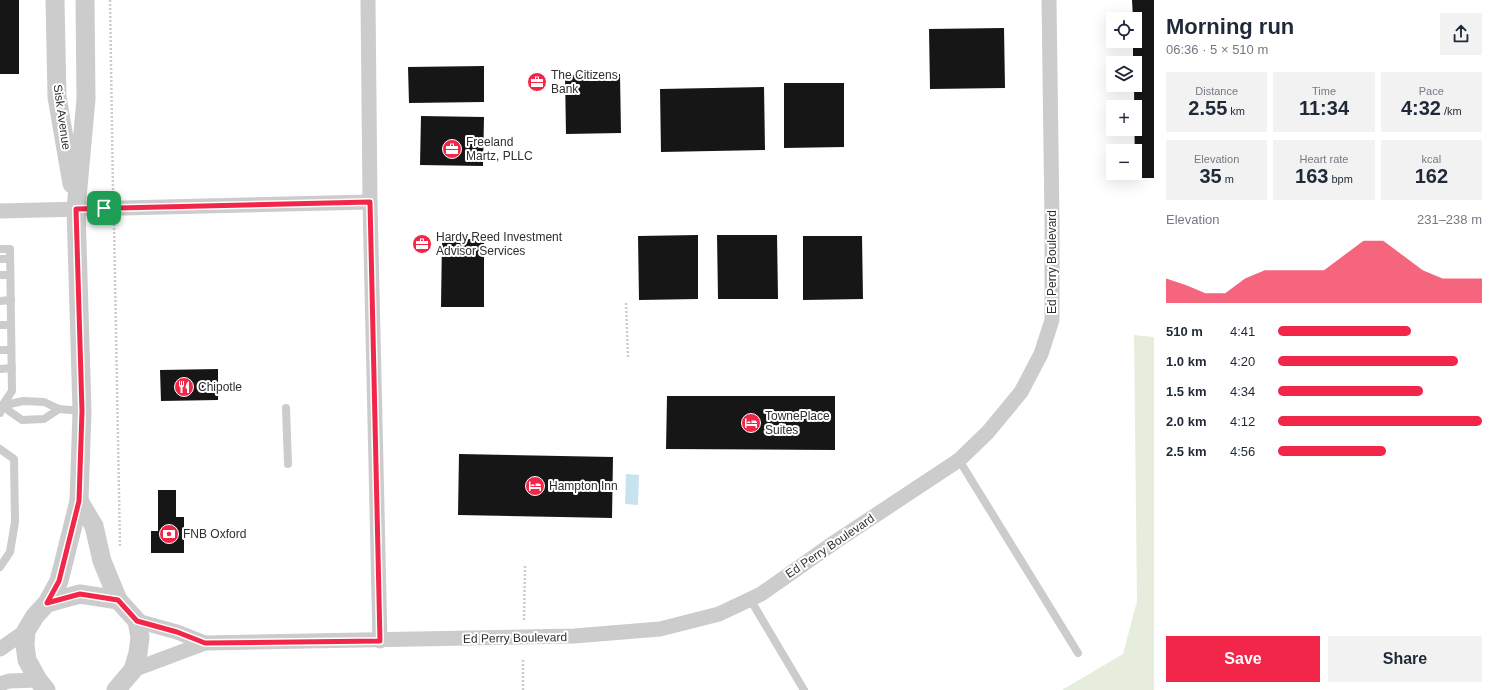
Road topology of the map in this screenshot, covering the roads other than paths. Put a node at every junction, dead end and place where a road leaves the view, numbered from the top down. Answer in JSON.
{"nodes":[{"id":1,"x":55,"y":0,"type":"edge"},
{"id":2,"x":85,"y":0,"type":"edge"},
{"id":3,"x":368,"y":0,"type":"edge"},
{"id":4,"x":1049,"y":0,"type":"edge"},
{"id":5,"x":370,"y":202,"type":"junction"},
{"id":6,"x":76,"y":209,"type":"junction"},
{"id":7,"x":0,"y":211,"type":"edge"},
{"id":8,"x":0,"y":249,"type":"edge"},
{"id":9,"x":10,"y":259,"type":"junction"},
{"id":10,"x":0,"y":260,"type":"edge"},
{"id":11,"x":0,"y":275,"type":"edge"},
{"id":12,"x":10,"y":275,"type":"junction"},
{"id":13,"x":0,"y":300,"type":"edge"},
{"id":14,"x":10,"y":300,"type":"junction"},
{"id":15,"x":0,"y":325,"type":"edge"},
{"id":16,"x":11,"y":325,"type":"junction"},
{"id":17,"x":0,"y":350,"type":"edge"},
{"id":18,"x":11,"y":350,"type":"junction"},
{"id":19,"x":12,"y":368,"type":"junction"},
{"id":20,"x":0,"y":369,"type":"edge"},
{"id":21,"x":1,"y":408,"type":"edge"},
{"id":22,"x":286,"y":408,"type":"dead end"},
{"id":23,"x":59,"y":409,"type":"junction"},
{"id":24,"x":82,"y":411,"type":"junction"},
{"id":25,"x":0,"y":449,"type":"edge"},
{"id":26,"x":959,"y":460,"type":"junction"},
{"id":27,"x":288,"y":464,"type":"dead end"},
{"id":28,"x":79,"y":501,"type":"junction"},
{"id":29,"x":0,"y":567,"type":"edge"},
{"id":30,"x":750,"y":599,"type":"junction"},
{"id":31,"x":118,"y":600,"type":"junction"},
{"id":32,"x":47,"y":603,"type":"junction"},
{"id":33,"x":137,"y":621,"type":"junction"},
{"id":34,"x":26,"y":631,"type":"junction"},
{"id":35,"x":380,"y":641,"type":"junction"},
{"id":36,"x":205,"y":643,"type":"junction"},
{"id":37,"x":0,"y":649,"type":"edge"},
{"id":38,"x":1078,"y":654,"type":"dead end"},
{"id":39,"x":133,"y":670,"type":"junction"},
{"id":40,"x":0,"y":684,"type":"edge"},
{"id":41,"x":42,"y":685,"type":"edge"},
{"id":42,"x":116,"y":690,"type":"edge"},
{"id":43,"x":804,"y":690,"type":"edge"}],
"edges":[{"from":1,"to":6,"type":"street","name":"Sisk Avenue"},
{"from":2,"to":6,"type":"street","name":"Sisk Avenue"},
{"from":3,"to":5,"type":"street"},
{"from":4,"to":26,"type":"street","name":"Ed Perry Boulevard"},
{"from":5,"to":6,"type":"street"},
{"from":5,"to":35,"type":"street"},
{"from":6,"to":7,"type":"street"},
{"from":6,"to":24,"type":"street","name":"Sisk Avenue"},
{"from":8,"to":9,"type":"lane"},
{"from":9,"to":10,"type":"lane"},
{"from":9,"to":12,"type":"lane"},
{"from":11,"to":12,"type":"lane"},
{"from":12,"to":14,"type":"lane"},
{"from":13,"to":14,"type":"lane"},
{"from":14,"to":16,"type":"lane"},
{"from":15,"to":16,"type":"lane"},
{"from":16,"to":18,"type":"lane"},
{"from":17,"to":18,"type":"lane"},
{"from":18,"to":19,"type":"lane"},
{"from":19,"to":20,"type":"lane"},
{"from":19,"to":21,"type":"lane"},
{"from":21,"to":23,"type":"lane"},
{"from":21,"to":23,"type":"lane"},
{"from":22,"to":27,"type":"lane"},
{"from":23,"to":24,"type":"lane"},
{"from":24,"to":28,"type":"street","name":"Sisk Avenue"},
{"from":25,"to":29,"type":"lane"},
{"from":26,"to":30,"type":"street","name":"Ed Perry Boulevard"},
{"from":26,"to":38,"type":"lane"},
{"from":28,"to":31,"type":"street"},
{"from":28,"to":32,"type":"street","name":"Sisk Avenue"},
{"from":30,"to":35,"type":"street","name":"Ed Perry Boulevard"},
{"from":30,"to":43,"type":"lane"},
{"from":31,"to":32,"type":"street"},
{"from":31,"to":33,"type":"street"},
{"from":32,"to":34,"type":"street","name":"Sisk Avenue"},
{"from":33,"to":36,"type":"street","name":"Ed Perry Boulevard"},
{"from":33,"to":39,"type":"street"},
{"from":34,"to":37,"type":"street"},
{"from":34,"to":41,"type":"street"},
{"from":35,"to":36,"type":"street","name":"Ed Perry Boulevard"},
{"from":36,"to":39,"type":"street","name":"Ed Perry Boulevard"},
{"from":39,"to":42,"type":"street"},
{"from":40,"to":41,"type":"street"}]}
